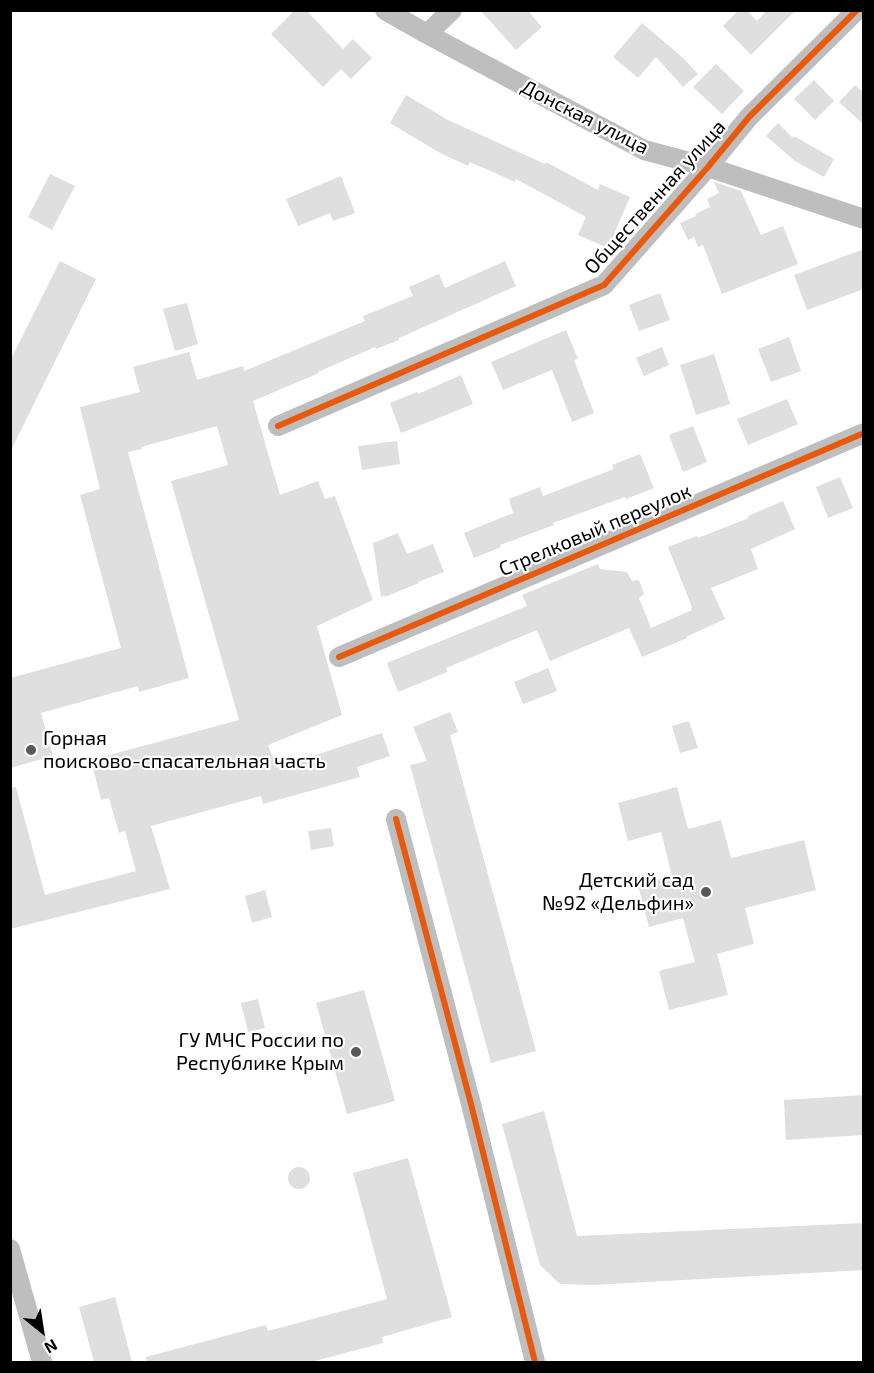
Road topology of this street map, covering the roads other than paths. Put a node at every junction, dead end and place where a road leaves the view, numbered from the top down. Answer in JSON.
{"nodes":[{"id":1,"x":385,"y":10,"type":"edge"},
{"id":2,"x":452,"y":10,"type":"edge"},
{"id":3,"x":857,"y":10,"type":"edge"},
{"id":4,"x":427,"y":34,"type":"junction"},
{"id":5,"x":708,"y":167,"type":"junction"},
{"id":6,"x":864,"y":219,"type":"edge"},
{"id":7,"x":278,"y":426,"type":"dead end"},
{"id":8,"x":864,"y":433,"type":"edge"},
{"id":9,"x":339,"y":657,"type":"dead end"},
{"id":10,"x":396,"y":819,"type":"dead end"},
{"id":11,"x":10,"y":1249,"type":"edge"},
{"id":12,"x":42,"y":1362,"type":"edge"},
{"id":13,"x":535,"y":1362,"type":"edge"}],
"edges":[{"from":1,"to":4,"type":"street","name":"Донская улица"},
{"from":2,"to":4,"type":"street"},
{"from":3,"to":5,"type":"street","name":"Общественная улица"},
{"from":4,"to":5,"type":"street","name":"Донская улица"},
{"from":5,"to":6,"type":"street","name":"Донская улица"},
{"from":5,"to":7,"type":"street","name":"Общественная улица"},
{"from":8,"to":9,"type":"street","name":"Стрелковый переулок"},
{"from":10,"to":13,"type":"street"},
{"from":11,"to":12,"type":"street"}]}
